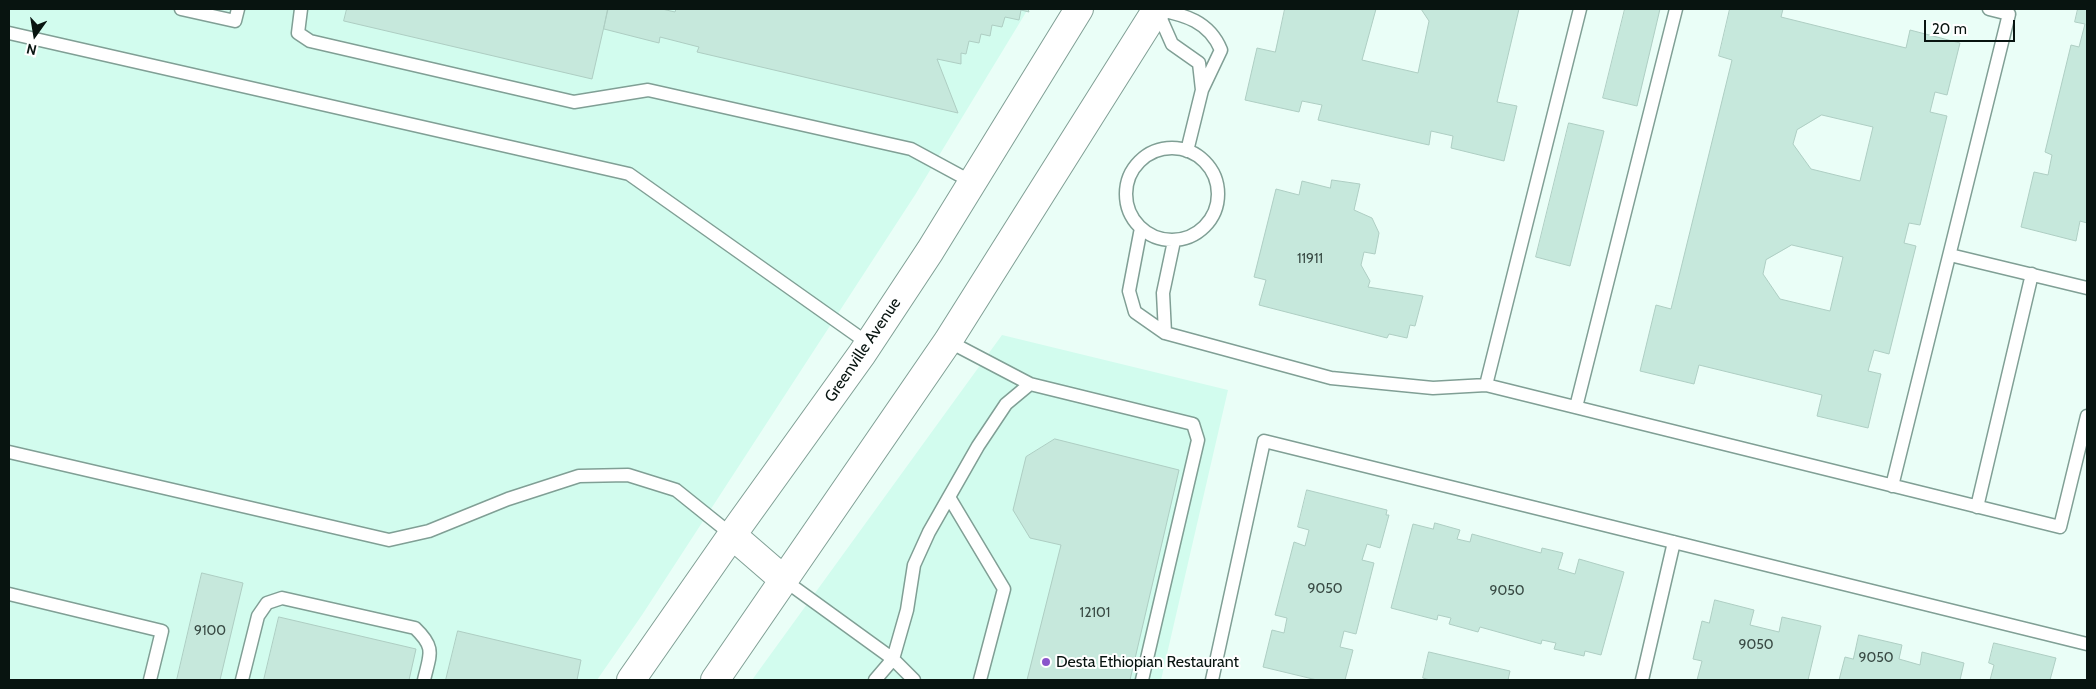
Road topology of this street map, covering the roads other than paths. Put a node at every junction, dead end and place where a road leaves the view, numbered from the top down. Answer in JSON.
{"nodes":[{"id":1,"x":181,"y":9,"type":"edge"},
{"id":2,"x":238,"y":9,"type":"edge"},
{"id":3,"x":301,"y":9,"type":"edge"},
{"id":4,"x":1079,"y":9,"type":"edge"},
{"id":5,"x":1156,"y":9,"type":"edge"},
{"id":6,"x":1580,"y":9,"type":"edge"},
{"id":7,"x":1676,"y":9,"type":"edge"},
{"id":8,"x":1989,"y":9,"type":"edge"},
{"id":9,"x":9,"y":34,"type":"edge"},
{"id":10,"x":1202,"y":90,"type":"junction"},
{"id":11,"x":1187,"y":151,"type":"junction"},
{"id":12,"x":972,"y":182,"type":"junction"},
{"id":13,"x":1141,"y":228,"type":"junction"},
{"id":14,"x":1174,"y":241,"type":"junction"},
{"id":15,"x":1950,"y":254,"type":"junction"},
{"id":16,"x":2032,"y":274,"type":"junction"},
{"id":17,"x":2087,"y":288,"type":"edge"},
{"id":18,"x":1165,"y":333,"type":"junction"},
{"id":19,"x":948,"y":341,"type":"junction"},
{"id":20,"x":868,"y":344,"type":"junction"},
{"id":21,"x":1030,"y":384,"type":"junction"},
{"id":22,"x":1486,"y":385,"type":"junction"},
{"id":23,"x":1576,"y":407,"type":"junction"},
{"id":24,"x":2087,"y":416,"type":"edge"},
{"id":25,"x":9,"y":452,"type":"edge"},
{"id":26,"x":1892,"y":486,"type":"junction"},
{"id":27,"x":949,"y":497,"type":"junction"},
{"id":28,"x":1977,"y":507,"type":"junction"},
{"id":29,"x":732,"y":535,"type":"junction"},
{"id":30,"x":1674,"y":542,"type":"junction"},
{"id":31,"x":784,"y":580,"type":"junction"},
{"id":32,"x":9,"y":594,"type":"edge"},
{"id":33,"x":2087,"y":644,"type":"edge"},
{"id":34,"x":892,"y":659,"type":"junction"},
{"id":35,"x":150,"y":680,"type":"edge"},
{"id":36,"x":242,"y":680,"type":"edge"},
{"id":37,"x":424,"y":680,"type":"edge"},
{"id":38,"x":632,"y":680,"type":"edge"},
{"id":39,"x":715,"y":680,"type":"edge"},
{"id":40,"x":875,"y":680,"type":"edge"},
{"id":41,"x":914,"y":680,"type":"edge"},
{"id":42,"x":980,"y":680,"type":"edge"},
{"id":43,"x":1142,"y":680,"type":"edge"},
{"id":44,"x":1212,"y":680,"type":"edge"},
{"id":45,"x":1642,"y":680,"type":"edge"}],
"edges":[{"from":1,"to":2,"type":"lane"},
{"from":3,"to":12,"type":"lane"},
{"from":4,"to":12,"type":"main road","name":"Greenville Avenue"},
{"from":5,"to":10,"type":"lane"},
{"from":5,"to":10,"type":"lane"},
{"from":5,"to":19,"type":"main road"},
{"from":6,"to":22,"type":"lane"},
{"from":7,"to":23,"type":"lane"},
{"from":8,"to":15,"type":"lane"},
{"from":9,"to":20,"type":"lane"},
{"from":10,"to":11,"type":"lane"},
{"from":11,"to":13,"type":"lane"},
{"from":11,"to":14,"type":"lane"},
{"from":12,"to":20,"type":"main road","name":"Greenville Avenue"},
{"from":13,"to":14,"type":"lane"},
{"from":13,"to":18,"type":"lane"},
{"from":14,"to":18,"type":"lane"},
{"from":15,"to":16,"type":"lane"},
{"from":15,"to":26,"type":"lane"},
{"from":16,"to":17,"type":"lane"},
{"from":16,"to":28,"type":"lane"},
{"from":18,"to":22,"type":"lane"},
{"from":19,"to":21,"type":"lane"},
{"from":19,"to":31,"type":"main road"},
{"from":20,"to":29,"type":"main road","name":"Greenville Avenue"},
{"from":21,"to":27,"type":"lane"},
{"from":21,"to":43,"type":"lane"},
{"from":22,"to":23,"type":"lane"},
{"from":23,"to":26,"type":"lane"},
{"from":24,"to":28,"type":"lane"},
{"from":25,"to":29,"type":"lane"},
{"from":26,"to":28,"type":"lane"},
{"from":27,"to":34,"type":"lane"},
{"from":27,"to":42,"type":"lane"},
{"from":29,"to":31,"type":"main road"},
{"from":29,"to":38,"type":"main road","name":"Greenville Avenue"},
{"from":30,"to":33,"type":"lane"},
{"from":30,"to":44,"type":"lane"},
{"from":30,"to":45,"type":"lane"},
{"from":31,"to":34,"type":"lane"},
{"from":31,"to":39,"type":"main road"},
{"from":32,"to":35,"type":"lane"},
{"from":34,"to":40,"type":"lane"},
{"from":34,"to":41,"type":"lane"},
{"from":36,"to":37,"type":"lane"}]}
